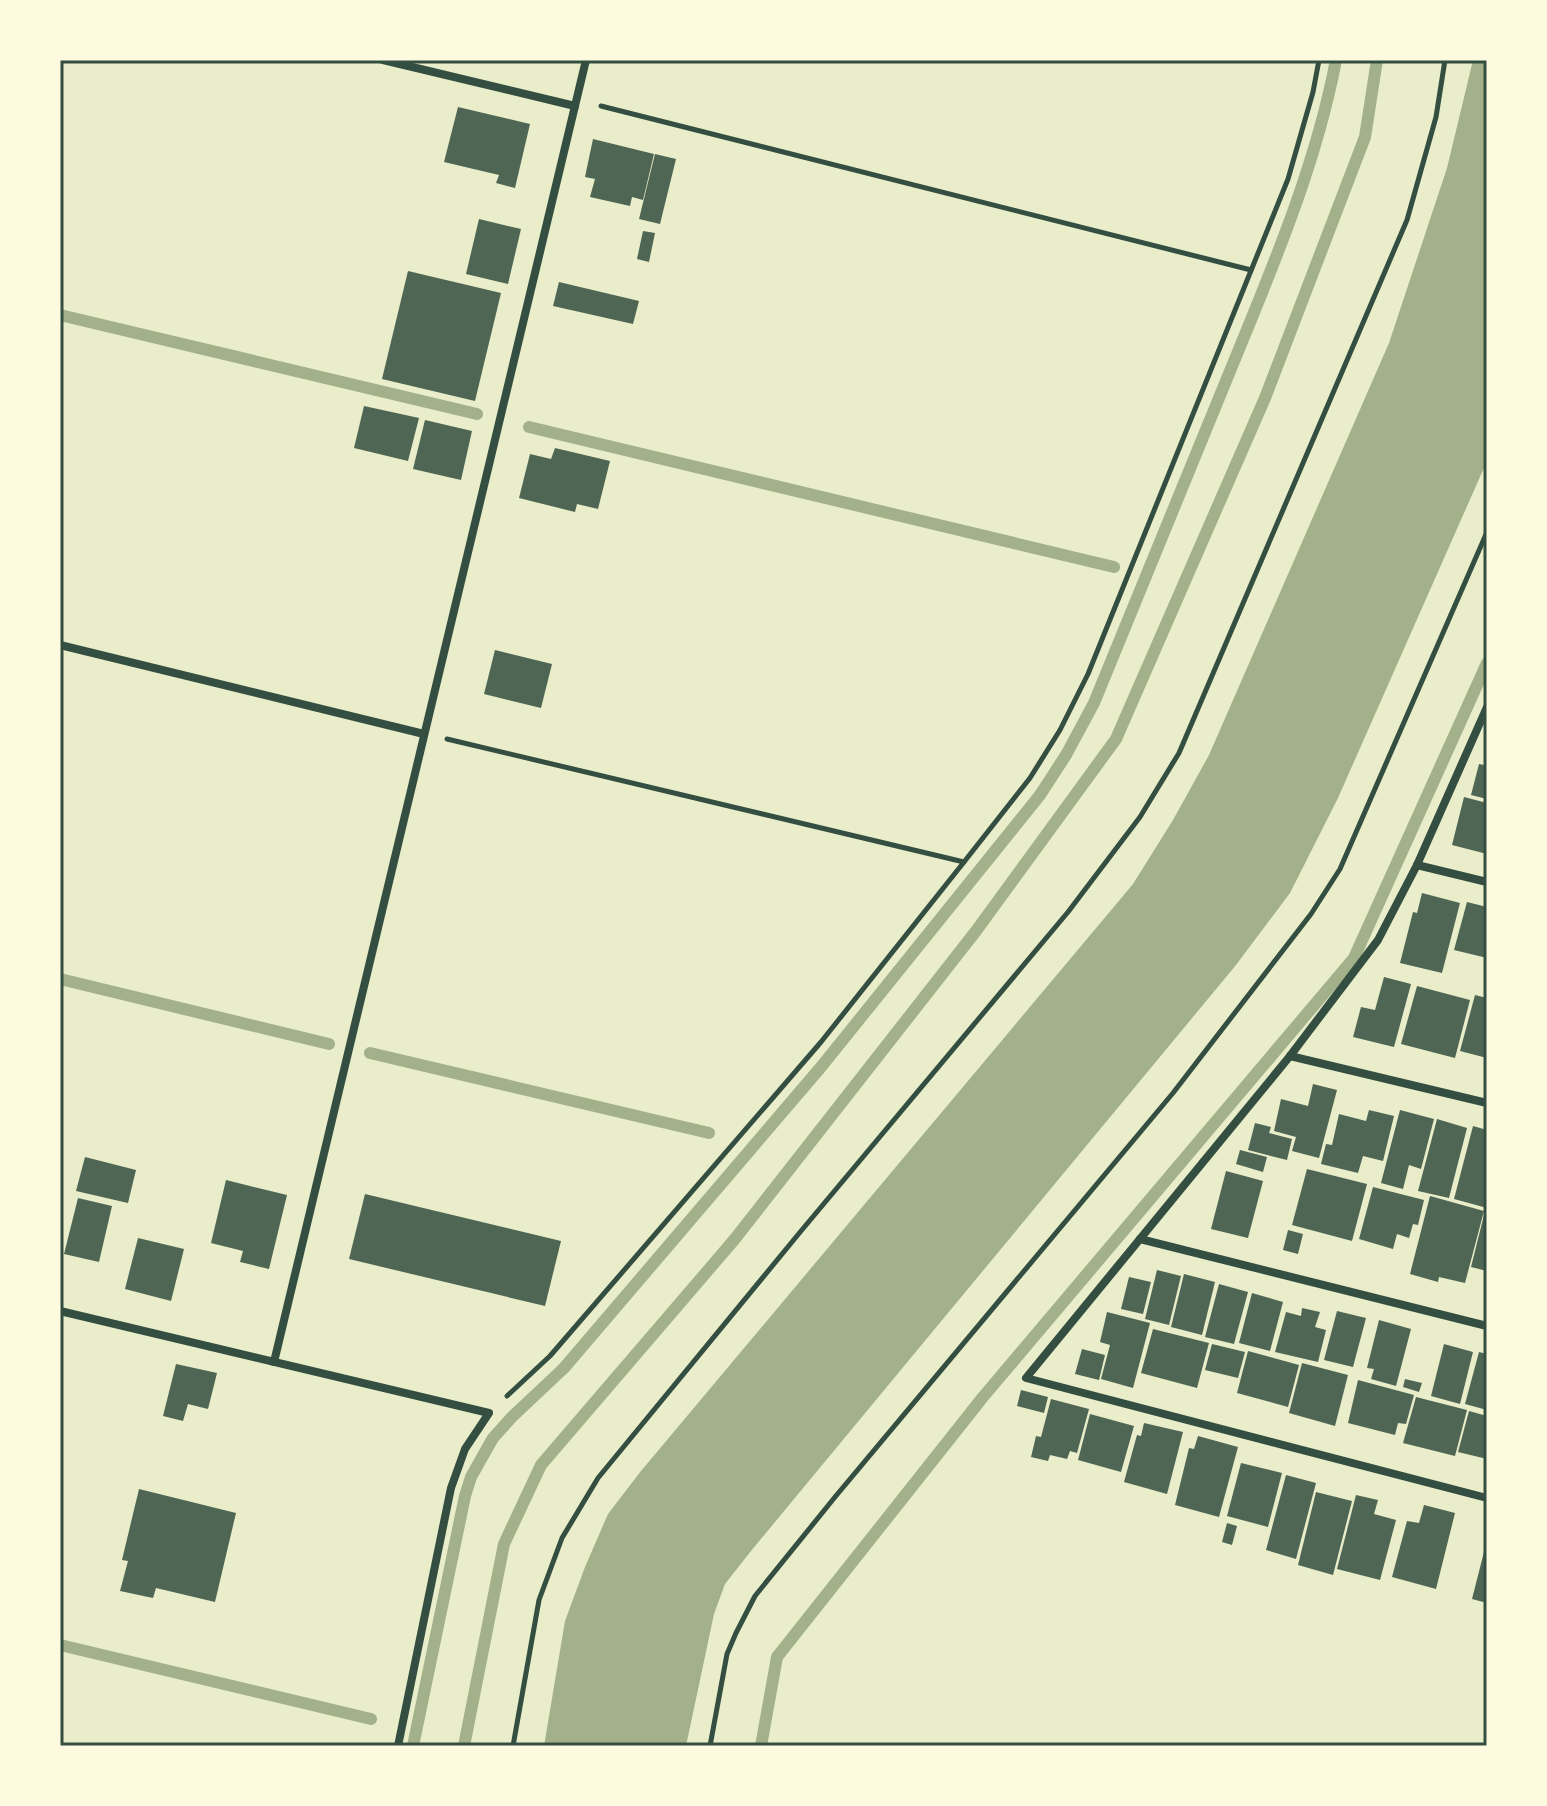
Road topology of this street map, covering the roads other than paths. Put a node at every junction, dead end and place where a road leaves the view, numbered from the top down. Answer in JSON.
{"nodes":[{"id":1,"x":383,"y":60,"type":"edge"},
{"id":2,"x":586,"y":60,"type":"edge"},
{"id":3,"x":575,"y":103,"type":"junction"},
{"id":4,"x":60,"y":645,"type":"edge"},
{"id":5,"x":1487,"y":707,"type":"edge"},
{"id":6,"x":424,"y":734,"type":"junction"},
{"id":7,"x":1417,"y":865,"type":"junction"},
{"id":8,"x":1487,"y":882,"type":"edge"},
{"id":9,"x":1290,"y":1056,"type":"junction"},
{"id":10,"x":1487,"y":1103,"type":"edge"},
{"id":11,"x":1140,"y":1239,"type":"junction"},
{"id":12,"x":60,"y":1311,"type":"edge"},
{"id":13,"x":1487,"y":1326,"type":"edge"},
{"id":14,"x":274,"y":1362,"type":"junction"},
{"id":15,"x":1487,"y":1498,"type":"edge"},
{"id":16,"x":398,"y":1746,"type":"edge"}],
"edges":[{"from":1,"to":3,"type":"street"},
{"from":2,"to":3,"type":"street"},
{"from":3,"to":6,"type":"street"},
{"from":4,"to":6,"type":"street"},
{"from":5,"to":7,"type":"street"},
{"from":6,"to":14,"type":"street"},
{"from":7,"to":8,"type":"street"},
{"from":7,"to":9,"type":"street"},
{"from":9,"to":10,"type":"street"},
{"from":9,"to":11,"type":"street"},
{"from":11,"to":13,"type":"street"},
{"from":11,"to":15,"type":"street"},
{"from":12,"to":14,"type":"street"},
{"from":14,"to":16,"type":"street"}]}
